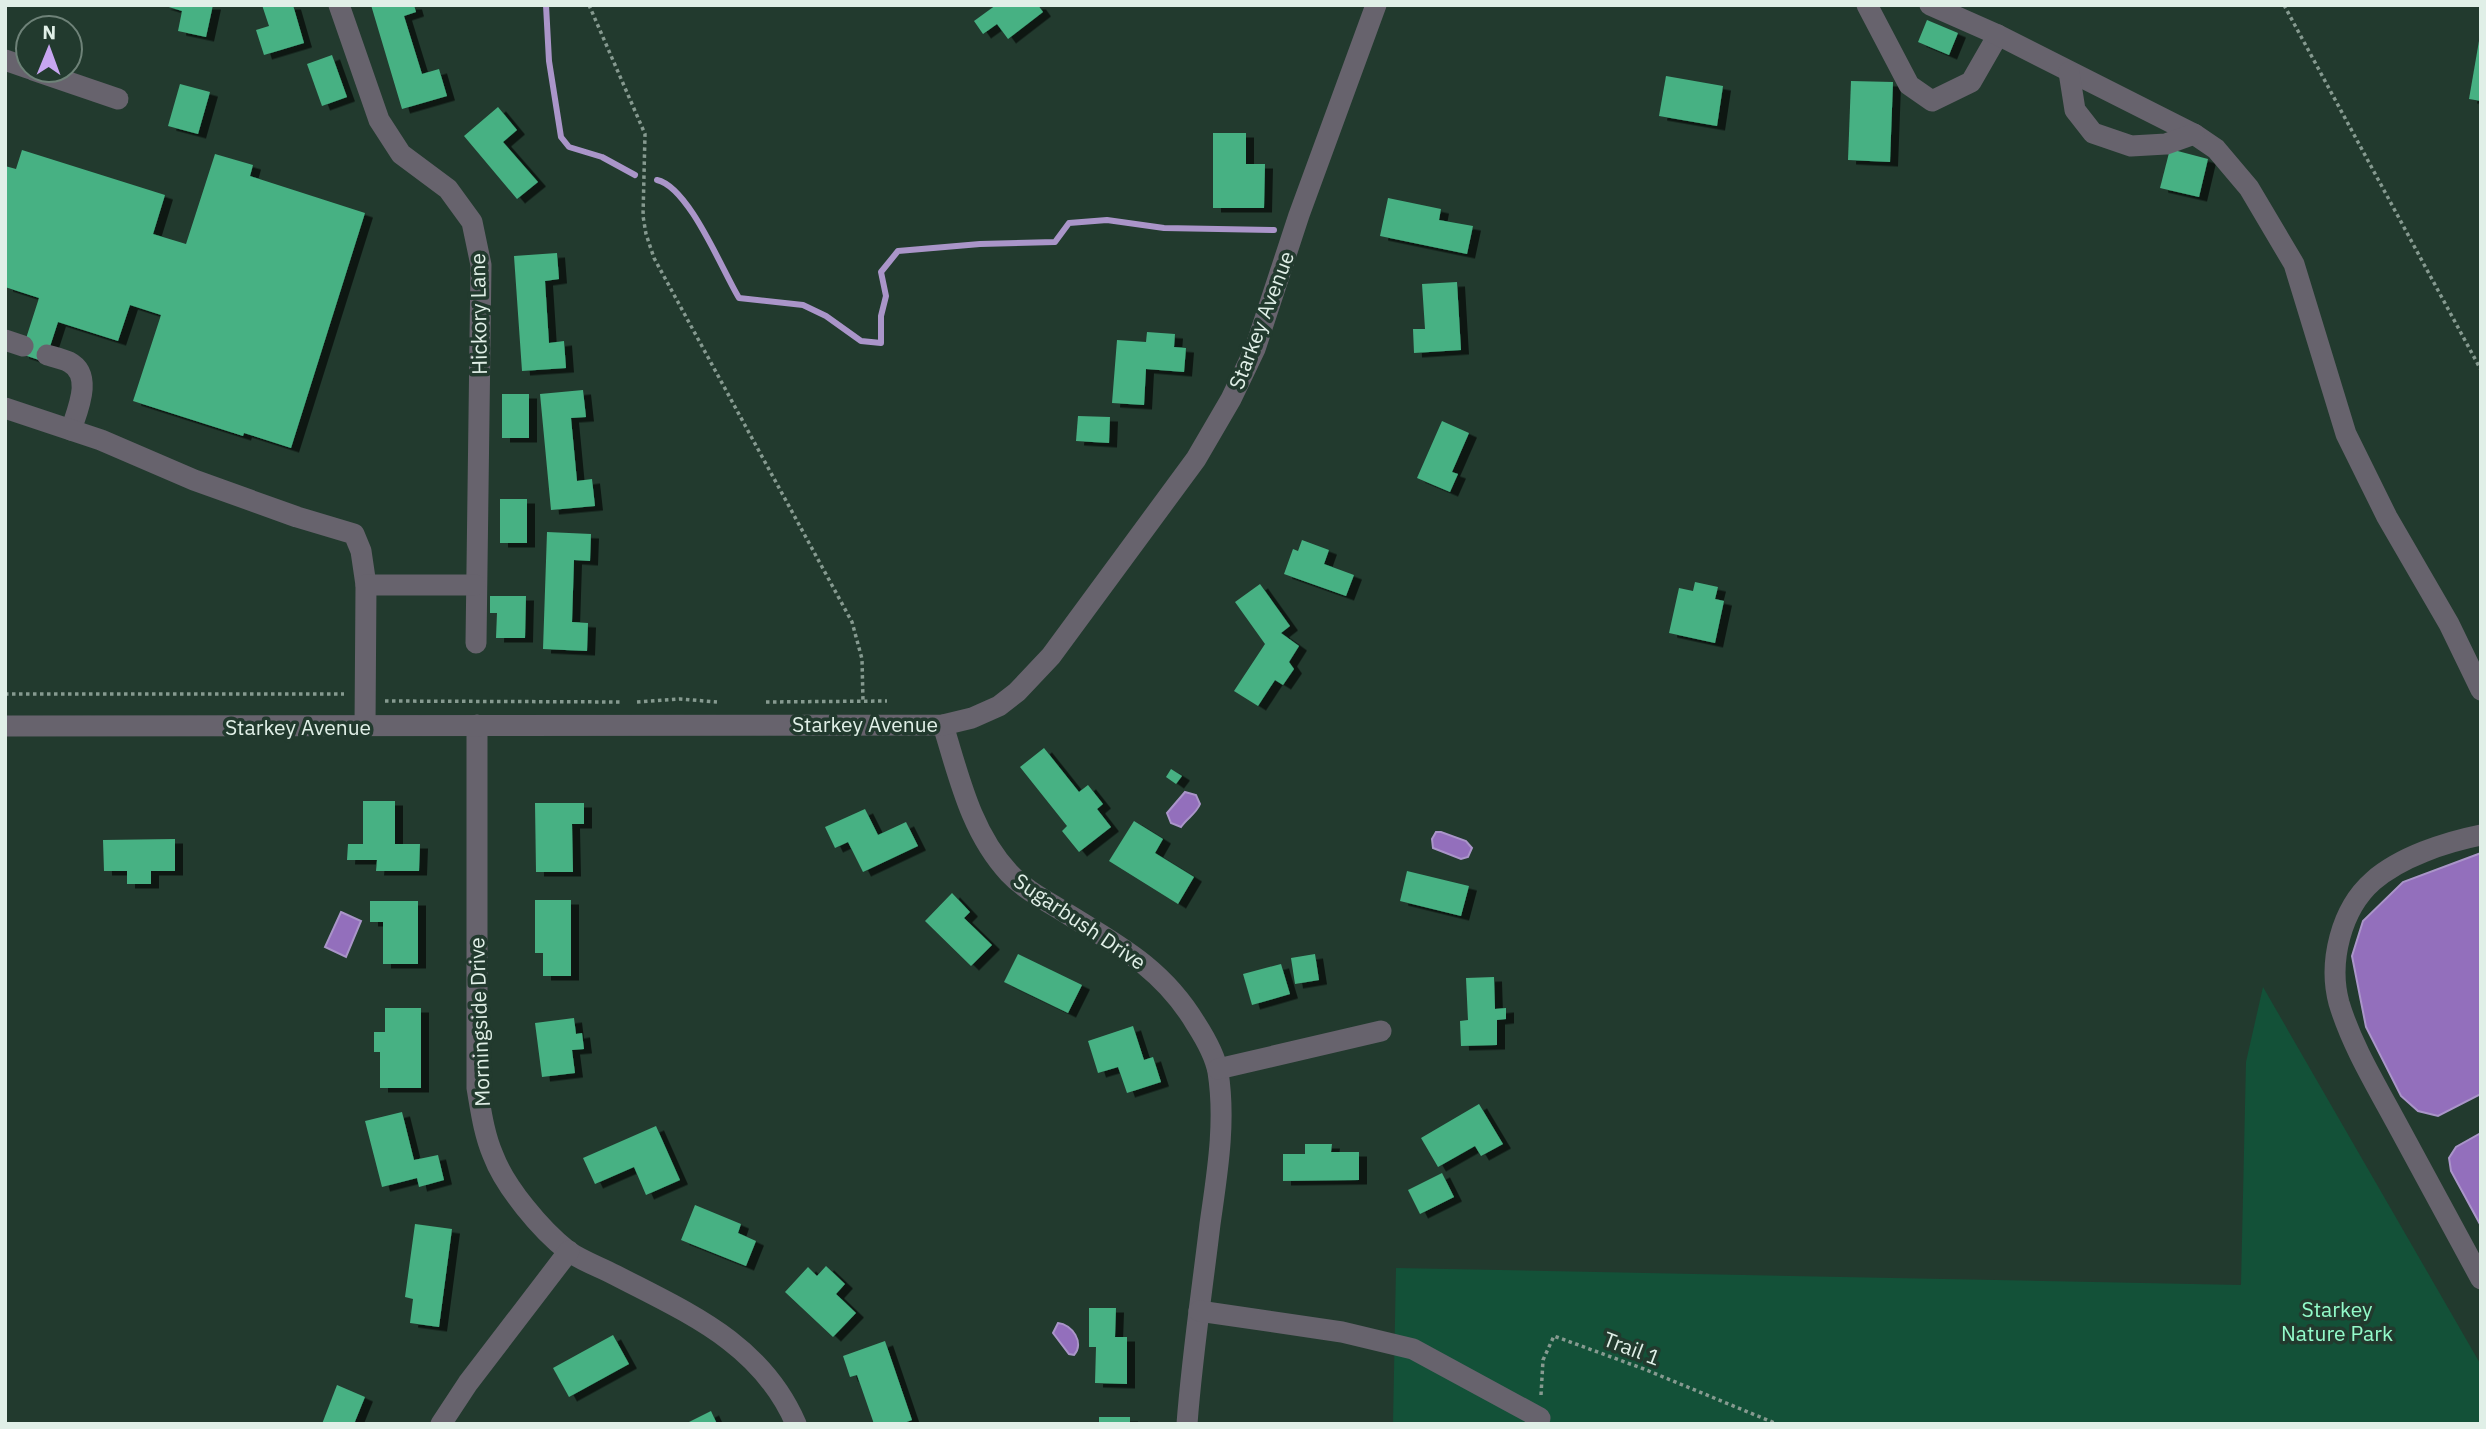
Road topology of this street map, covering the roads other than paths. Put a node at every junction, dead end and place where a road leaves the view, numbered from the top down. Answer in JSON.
{"nodes":[{"id":1,"x":339,"y":5,"type":"edge"},
{"id":2,"x":1376,"y":5,"type":"edge"},
{"id":3,"x":1867,"y":5,"type":"edge"},
{"id":4,"x":1930,"y":5,"type":"edge"},
{"id":5,"x":1998,"y":35,"type":"junction"},
{"id":6,"x":2068,"y":72,"type":"junction"},
{"id":7,"x":74,"y":84,"type":"edge"},
{"id":8,"x":118,"y":99,"type":"dead end"},
{"id":9,"x":2194,"y":134,"type":"junction"},
{"id":10,"x":47,"y":355,"type":"dead end"},
{"id":11,"x":5,"y":408,"type":"edge"},
{"id":12,"x":71,"y":430,"type":"junction"},
{"id":13,"x":366,"y":585,"type":"junction"},
{"id":14,"x":475,"y":585,"type":"junction"},
{"id":15,"x":476,"y":643,"type":"dead end"},
{"id":16,"x":2481,"y":690,"type":"edge"},
{"id":17,"x":477,"y":725,"type":"junction"},
{"id":18,"x":943,"y":725,"type":"junction"},
{"id":19,"x":5,"y":726,"type":"edge"},
{"id":20,"x":365,"y":727,"type":"junction"},
{"id":21,"x":2481,"y":835,"type":"edge"},
{"id":22,"x":1381,"y":1031,"type":"dead end"},
{"id":23,"x":1217,"y":1069,"type":"junction"},
{"id":24,"x":569,"y":1251,"type":"junction"},
{"id":25,"x":2481,"y":1279,"type":"edge"},
{"id":26,"x":1199,"y":1311,"type":"junction"},
{"id":27,"x":1541,"y":1418,"type":"road end"},
{"id":28,"x":441,"y":1424,"type":"edge"},
{"id":29,"x":796,"y":1424,"type":"edge"},
{"id":30,"x":1186,"y":1424,"type":"edge"}],
"edges":[{"from":1,"to":14,"type":"street","name":"Hickory Lane"},
{"from":2,"to":18,"type":"street","name":"Starkey Avenue"},
{"from":3,"to":5,"type":"street"},
{"from":4,"to":5,"type":"street"},
{"from":5,"to":6,"type":"street"},
{"from":6,"to":9,"type":"street"},
{"from":6,"to":9,"type":"street"},
{"from":7,"to":8,"type":"street"},
{"from":9,"to":16,"type":"street"},
{"from":10,"to":12,"type":"street"},
{"from":11,"to":12,"type":"street"},
{"from":12,"to":13,"type":"street"},
{"from":13,"to":14,"type":"street"},
{"from":13,"to":20,"type":"street"},
{"from":14,"to":15,"type":"street","name":"Hickory Lane"},
{"from":17,"to":18,"type":"street","name":"Starkey Avenue"},
{"from":17,"to":20,"type":"street","name":"Starkey Avenue"},
{"from":17,"to":24,"type":"street","name":"Morningside Drive"},
{"from":18,"to":23,"type":"street","name":"Sugarbush Drive"},
{"from":19,"to":20,"type":"street","name":"Starkey Avenue"},
{"from":21,"to":25,"type":"street"},
{"from":22,"to":23,"type":"street"},
{"from":23,"to":26,"type":"street","name":"Sugarbush Drive"},
{"from":24,"to":28,"type":"street"},
{"from":24,"to":29,"type":"street","name":"Morningside Drive"},
{"from":26,"to":27,"type":"street"},
{"from":26,"to":30,"type":"street","name":"Sugarbush Drive"}]}
